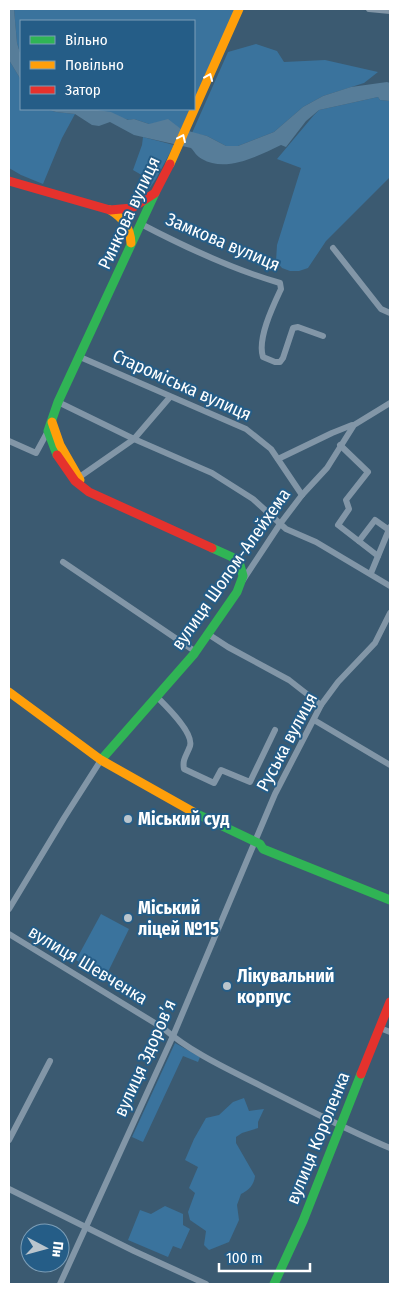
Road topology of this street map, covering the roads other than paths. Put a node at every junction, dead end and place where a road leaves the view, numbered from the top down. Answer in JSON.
{"nodes":[{"id":1,"x":238,"y":9,"type":"edge"},
{"id":2,"x":369,"y":9,"type":"edge"},
{"id":3,"x":390,"y":11,"type":"edge"},
{"id":4,"x":9,"y":181,"type":"edge"},
{"id":5,"x":155,"y":194,"type":"junction"},
{"id":6,"x":110,"y":210,"type":"junction"},
{"id":7,"x":141,"y":224,"type":"junction"},
{"id":8,"x":131,"y":246,"type":"junction"},
{"id":9,"x":333,"y":248,"type":"dead end"},
{"id":10,"x":390,"y":313,"type":"edge"},
{"id":11,"x":323,"y":336,"type":"dead end"},
{"id":12,"x":80,"y":357,"type":"junction"},
{"id":13,"x":170,"y":397,"type":"junction"},
{"id":14,"x":58,"y":402,"type":"junction"},
{"id":15,"x":390,"y":403,"type":"edge"},
{"id":16,"x":51,"y":420,"type":"junction"},
{"id":17,"x":354,"y":425,"type":"junction"},
{"id":18,"x":48,"y":431,"type":"junction"},
{"id":19,"x":134,"y":439,"type":"junction"},
{"id":20,"x":9,"y":442,"type":"edge"},
{"id":21,"x":340,"y":444,"type":"junction"},
{"id":22,"x":278,"y":460,"type":"junction"},
{"id":23,"x":78,"y":478,"type":"junction"},
{"id":24,"x":84,"y":488,"type":"junction"},
{"id":25,"x":302,"y":496,"type":"junction"},
{"id":26,"x":280,"y":524,"type":"junction"},
{"id":27,"x":390,"y":528,"type":"edge"},
{"id":28,"x":359,"y":541,"type":"junction"},
{"id":29,"x":378,"y":556,"type":"junction"},
{"id":30,"x":63,"y":562,"type":"dead end"},
{"id":31,"x":371,"y":573,"type":"junction"},
{"id":32,"x":240,"y":584,"type":"junction"},
{"id":33,"x":390,"y":586,"type":"edge"},
{"id":34,"x":390,"y":613,"type":"edge"},
{"id":35,"x":208,"y":634,"type":"junction"},
{"id":36,"x":196,"y":652,"type":"junction"},
{"id":37,"x":9,"y":692,"type":"edge"},
{"id":38,"x":157,"y":697,"type":"junction"},
{"id":39,"x":321,"y":705,"type":"junction"},
{"id":40,"x":314,"y":720,"type":"junction"},
{"id":41,"x":275,"y":730,"type":"dead end"},
{"id":42,"x":102,"y":760,"type":"junction"},
{"id":43,"x":390,"y":764,"type":"edge"},
{"id":44,"x":257,"y":843,"type":"junction"},
{"id":45,"x":390,"y":893,"type":"edge"},
{"id":46,"x":390,"y":900,"type":"edge"},
{"id":47,"x":9,"y":909,"type":"edge"},
{"id":48,"x":9,"y":934,"type":"edge"},
{"id":49,"x":390,"y":1002,"type":"edge"},
{"id":50,"x":380,"y":1028,"type":"junction"},
{"id":51,"x":390,"y":1032,"type":"edge"},
{"id":52,"x":173,"y":1036,"type":"junction"},
{"id":53,"x":50,"y":1061,"type":"dead end"},
{"id":54,"x":341,"y":1126,"type":"junction"},
{"id":55,"x":9,"y":1140,"type":"edge"},
{"id":56,"x":390,"y":1148,"type":"edge"},
{"id":57,"x":9,"y":1188,"type":"edge"},
{"id":58,"x":86,"y":1226,"type":"junction"},
{"id":59,"x":60,"y":1284,"type":"edge"},
{"id":60,"x":206,"y":1284,"type":"edge"},
{"id":61,"x":274,"y":1284,"type":"edge"}],
"edges":[{"from":5,"to":1,"type":"main road","name":"Ринкова вулиця","one_way":true},
{"from":2,"to":3,"type":"street"},
{"from":4,"to":6,"type":"main road","name":"Замкова вулиця"},
{"from":5,"to":6,"type":"main road","name":"Замкова вулиця"},
{"from":5,"to":7,"type":"main road","name":"Ринкова вулиця"},
{"from":6,"to":8,"type":"main road"},
{"from":7,"to":8,"type":"main road","name":"Ринкова вулиця"},
{"from":7,"to":11,"type":"street","name":"Замкова вулиця"},
{"from":8,"to":12,"type":"main road","name":"Ринкова вулиця"},
{"from":9,"to":10,"type":"street"},
{"from":12,"to":13,"type":"street","name":"Староміська вулиця"},
{"from":12,"to":14,"type":"main road","name":"Ринкова вулиця"},
{"from":13,"to":19,"type":"street"},
{"from":13,"to":22,"type":"street","name":"Староміська вулиця"},
{"from":14,"to":16,"type":"main road","name":"Ринкова вулиця"},
{"from":14,"to":19,"type":"street"},
{"from":15,"to":17,"type":"street","name":"вулиця Шолом-Алейхема"},
{"from":16,"to":18,"type":"main road","name":"Ринкова вулиця"},
{"from":16,"to":23,"type":"main road"},
{"from":17,"to":21,"type":"street","name":"вулиця Шолом-Алейхема"},
{"from":17,"to":22,"type":"street"},
{"from":18,"to":20,"type":"street"},
{"from":18,"to":24,"type":"main road"},
{"from":19,"to":23,"type":"street"},
{"from":19,"to":26,"type":"street"},
{"from":21,"to":25,"type":"street","name":"вулиця Шолом-Алейхема"},
{"from":21,"to":28,"type":"street"},
{"from":22,"to":25,"type":"street","name":"Староміська вулиця"},
{"from":23,"to":24,"type":"main road"},
{"from":24,"to":32,"type":"main road"},
{"from":25,"to":26,"type":"street","name":"вулиця Шолом-Алейхема"},
{"from":26,"to":31,"type":"street"},
{"from":26,"to":32,"type":"street","name":"вулиця Шолом-Алейхема"},
{"from":27,"to":28,"type":"street"},
{"from":27,"to":29,"type":"street"},
{"from":28,"to":29,"type":"street"},
{"from":29,"to":31,"type":"street"},
{"from":30,"to":36,"type":"street"},
{"from":31,"to":33,"type":"street"},
{"from":32,"to":35,"type":"main road","name":"вулиця Шолом-Алейхема"},
{"from":34,"to":39,"type":"street","name":"Руська вулиця"},
{"from":35,"to":36,"type":"main road","name":"вулиця Шолом-Алейхема"},
{"from":35,"to":39,"type":"street"},
{"from":36,"to":38,"type":"main road","name":"вулиця Шолом-Алейхема"},
{"from":37,"to":42,"type":"main road"},
{"from":38,"to":41,"type":"street"},
{"from":38,"to":42,"type":"main road","name":"вулиця Шолом-Алейхема"},
{"from":39,"to":40,"type":"street","name":"Руська вулиця"},
{"from":40,"to":43,"type":"street"},
{"from":40,"to":44,"type":"street","name":"Руська вулиця"},
{"from":42,"to":44,"type":"main road"},
{"from":42,"to":47,"type":"street"},
{"from":44,"to":45,"type":"main road"},
{"from":44,"to":46,"type":"main road"},
{"from":44,"to":52,"type":"street","name":"вулиця Здоровʼя"},
{"from":48,"to":52,"type":"street","name":"вулиця Шевченка"},
{"from":49,"to":50,"type":"main road","name":"вулиця Короленка"},
{"from":50,"to":51,"type":"street"},
{"from":50,"to":54,"type":"main road","name":"вулиця Короленка"},
{"from":52,"to":54,"type":"street","name":"вулиця Шевченка"},
{"from":52,"to":58,"type":"street","name":"вулиця Здоровʼя"},
{"from":53,"to":55,"type":"street"},
{"from":54,"to":56,"type":"street","name":"вулиця Шевченка"},
{"from":54,"to":61,"type":"main road","name":"вулиця Короленка"},
{"from":57,"to":58,"type":"street"},
{"from":58,"to":59,"type":"street","name":"вулиця Здоровʼя"},
{"from":58,"to":60,"type":"street"}]}
